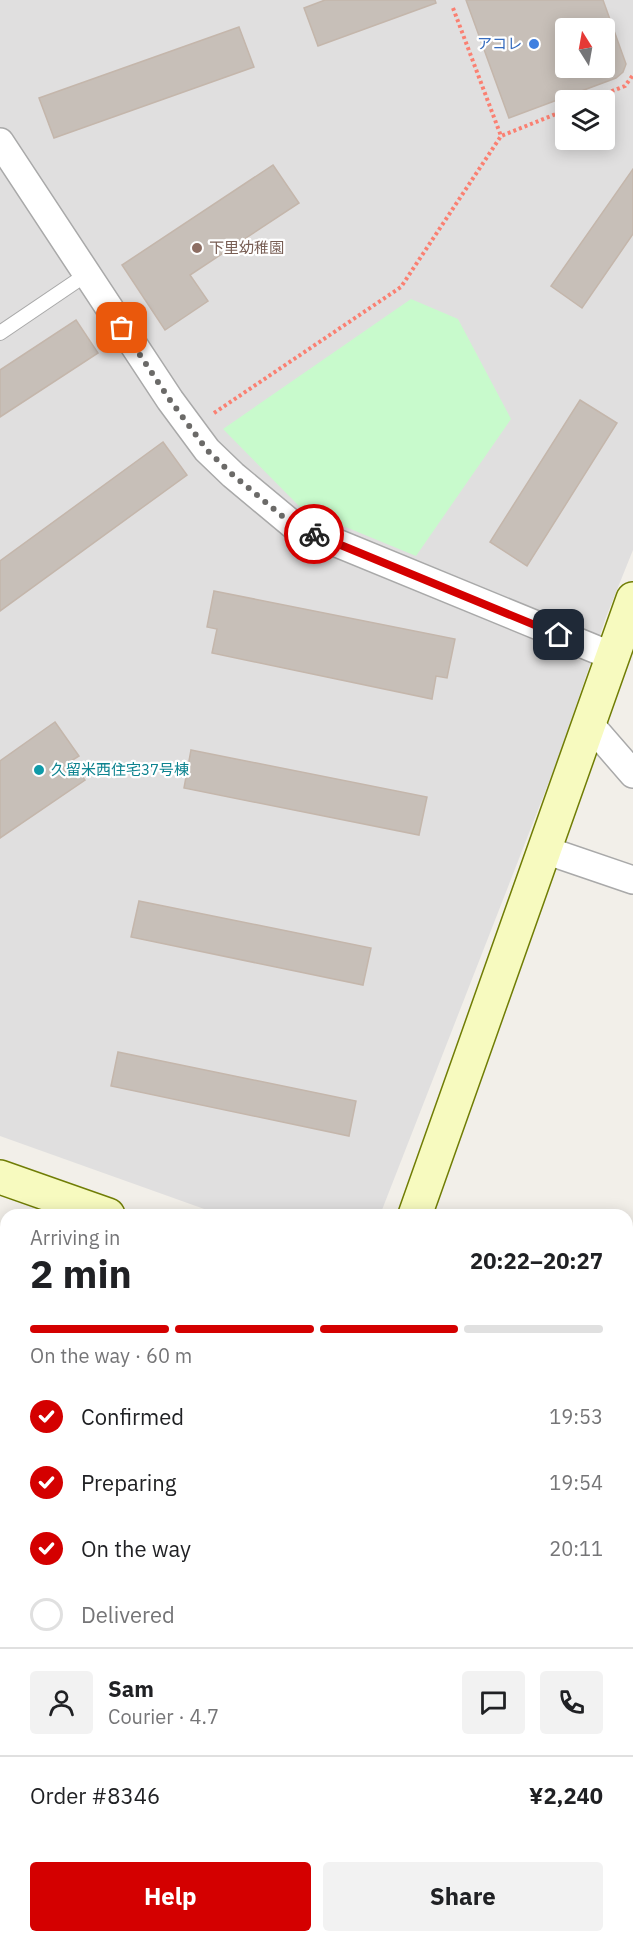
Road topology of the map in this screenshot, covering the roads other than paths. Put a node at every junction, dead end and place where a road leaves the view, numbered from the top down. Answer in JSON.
{"nodes":[{"id":1,"x":0,"y":142,"type":"edge"},
{"id":2,"x":87,"y":274,"type":"junction"},
{"id":3,"x":0,"y":333,"type":"edge"},
{"id":4,"x":633,"y":598,"type":"edge"},
{"id":5,"x":612,"y":656,"type":"junction"},
{"id":6,"x":588,"y":722,"type":"junction"},
{"id":7,"x":633,"y":774,"type":"edge"},
{"id":8,"x":545,"y":850,"type":"junction"},
{"id":9,"x":633,"y":880,"type":"edge"},
{"id":10,"x":0,"y":1177,"type":"edge"},
{"id":11,"x":91,"y":1209,"type":"edge"},
{"id":12,"x":417,"y":1209,"type":"edge"}],
"edges":[{"from":1,"to":2,"type":"street"},
{"from":2,"to":3,"type":"lane"},
{"from":2,"to":5,"type":"street"},
{"from":4,"to":5,"type":"street"},
{"from":5,"to":6,"type":"street"},
{"from":6,"to":7,"type":"street"},
{"from":6,"to":8,"type":"street"},
{"from":8,"to":9,"type":"street"},
{"from":8,"to":12,"type":"street"},
{"from":10,"to":11,"type":"street"}]}
